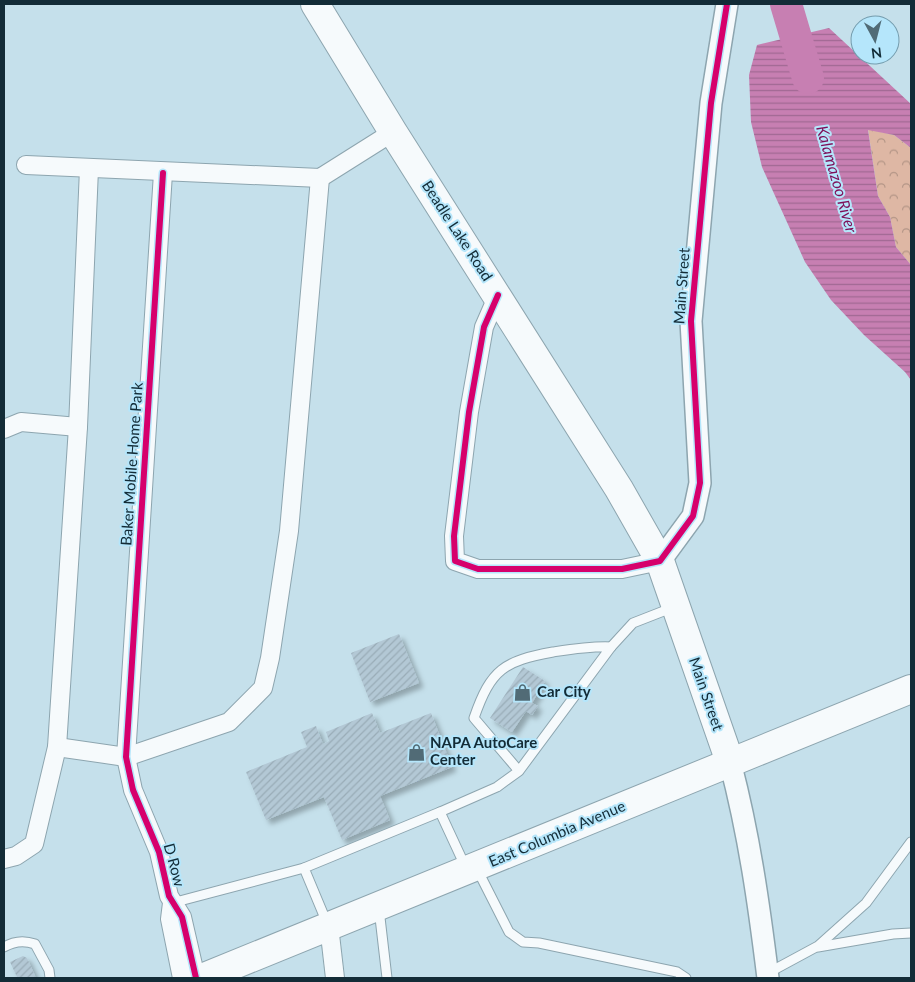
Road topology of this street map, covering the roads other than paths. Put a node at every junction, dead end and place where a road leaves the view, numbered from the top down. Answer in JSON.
{"nodes":[{"id":1,"x":727,"y":4,"type":"edge"},
{"id":2,"x":318,"y":7,"type":"edge"},
{"id":3,"x":393,"y":132,"type":"junction"},
{"id":4,"x":26,"y":165,"type":"dead end"},
{"id":5,"x":89,"y":168,"type":"junction"},
{"id":6,"x":163,"y":173,"type":"junction"},
{"id":7,"x":320,"y":178,"type":"junction"},
{"id":8,"x":498,"y":295,"type":"junction"},
{"id":9,"x":78,"y":427,"type":"junction"},
{"id":10,"x":4,"y":429,"type":"edge"},
{"id":11,"x":660,"y":561,"type":"junction"},
{"id":12,"x":676,"y":606,"type":"junction"},
{"id":13,"x":611,"y":647,"type":"junction"},
{"id":14,"x":911,"y":689,"type":"edge"},
{"id":15,"x":57,"y":746,"type":"junction"},
{"id":16,"x":126,"y":757,"type":"junction"},
{"id":17,"x":730,"y":762,"type":"junction"},
{"id":18,"x":519,"y":771,"type":"junction"},
{"id":19,"x":440,"y":812,"type":"junction"},
{"id":20,"x":911,"y":842,"type":"edge"},
{"id":21,"x":4,"y":858,"type":"edge"},
{"id":22,"x":304,"y":868,"type":"junction"},
{"id":23,"x":472,"y":869,"type":"junction"},
{"id":24,"x":172,"y":903,"type":"junction"},
{"id":25,"x":379,"y":906,"type":"junction"},
{"id":26,"x":328,"y":926,"type":"junction"},
{"id":27,"x":911,"y":933,"type":"edge"},
{"id":28,"x":4,"y":947,"type":"edge"},
{"id":29,"x":816,"y":947,"type":"junction"},
{"id":30,"x":768,"y":976,"type":"edge"},
{"id":31,"x":50,"y":978,"type":"edge"},
{"id":32,"x":182,"y":978,"type":"edge"},
{"id":33,"x":196,"y":978,"type":"edge"},
{"id":34,"x":202,"y":978,"type":"edge"},
{"id":35,"x":335,"y":978,"type":"edge"},
{"id":36,"x":386,"y":978,"type":"edge"},
{"id":37,"x":686,"y":978,"type":"edge"}],
"edges":[{"from":1,"to":11,"type":"street","name":"Main Street"},
{"from":2,"to":3,"type":"main road","name":"Beadle Lake Road"},
{"from":3,"to":7,"type":"street"},
{"from":3,"to":8,"type":"main road","name":"Beadle Lake Road"},
{"from":4,"to":5,"type":"street"},
{"from":5,"to":6,"type":"street"},
{"from":5,"to":9,"type":"street"},
{"from":6,"to":7,"type":"street"},
{"from":6,"to":16,"type":"street","name":"Baker Mobile Home Park"},
{"from":7,"to":16,"type":"street"},
{"from":8,"to":11,"type":"main road","name":"Beadle Lake Road"},
{"from":8,"to":11,"type":"street"},
{"from":9,"to":10,"type":"street"},
{"from":9,"to":15,"type":"street"},
{"from":11,"to":12,"type":"main road","name":"Main Street"},
{"from":12,"to":13,"type":"lane"},
{"from":12,"to":17,"type":"main road","name":"Main Street"},
{"from":13,"to":18,"type":"lane"},
{"from":13,"to":18,"type":"lane"},
{"from":14,"to":17,"type":"main road","name":"East Columbia Avenue"},
{"from":15,"to":16,"type":"street"},
{"from":15,"to":21,"type":"street"},
{"from":16,"to":24,"type":"street","name":"D Row"},
{"from":17,"to":23,"type":"main road","name":"East Columbia Avenue"},
{"from":17,"to":30,"type":"street","name":"Main Street"},
{"from":18,"to":19,"type":"lane"},
{"from":19,"to":22,"type":"lane"},
{"from":19,"to":23,"type":"lane"},
{"from":20,"to":29,"type":"lane"},
{"from":22,"to":24,"type":"lane"},
{"from":22,"to":26,"type":"lane"},
{"from":23,"to":25,"type":"main road","name":"East Columbia Avenue"},
{"from":23,"to":37,"type":"lane"},
{"from":24,"to":32,"type":"street","name":"D Row"},
{"from":24,"to":33,"type":"street","name":"D Row"},
{"from":25,"to":26,"type":"main road","name":"East Columbia Avenue"},
{"from":25,"to":36,"type":"lane"},
{"from":26,"to":34,"type":"main road","name":"East Columbia Avenue"},
{"from":26,"to":35,"type":"street"},
{"from":27,"to":29,"type":"lane"},
{"from":28,"to":31,"type":"lane"},
{"from":29,"to":30,"type":"lane"}]}
